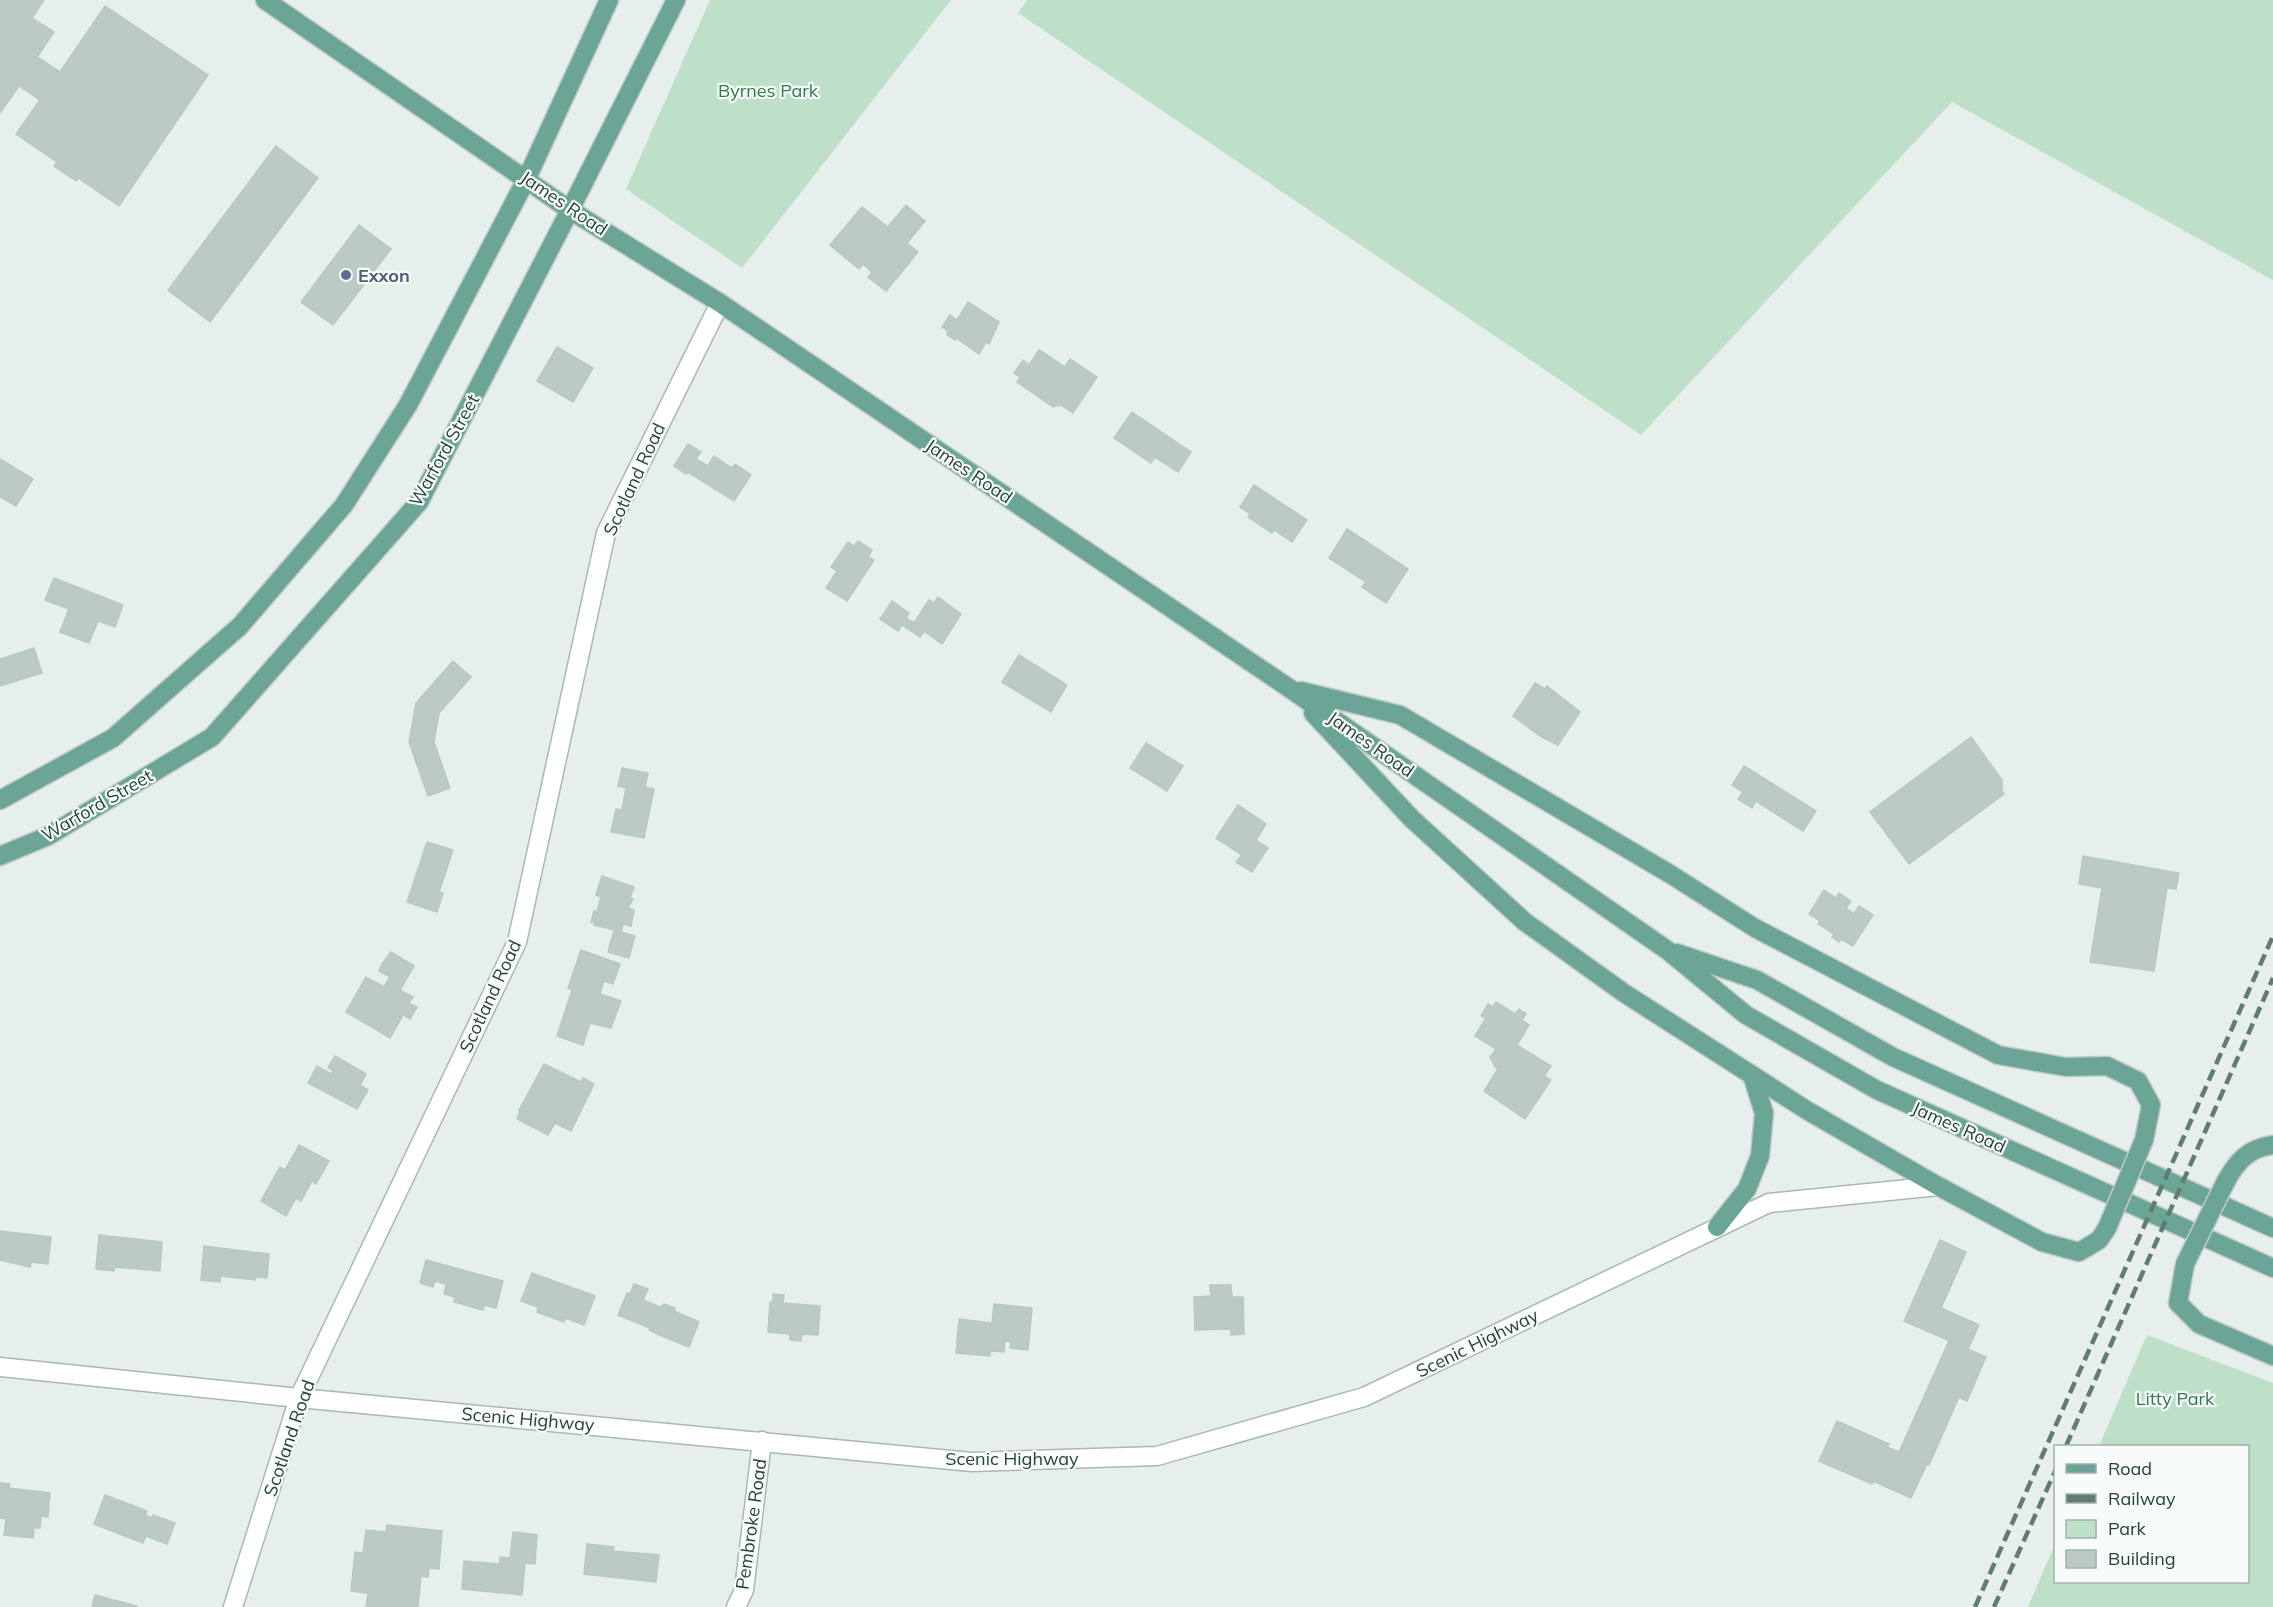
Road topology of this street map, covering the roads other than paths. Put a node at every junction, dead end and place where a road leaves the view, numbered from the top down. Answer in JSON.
{"nodes":[{"id":1,"x":265,"y":0,"type":"edge"},
{"id":2,"x":609,"y":0,"type":"edge"},
{"id":3,"x":675,"y":0,"type":"edge"},
{"id":4,"x":526,"y":178,"type":"junction"},
{"id":5,"x":570,"y":210,"type":"junction"},
{"id":6,"x":720,"y":303,"type":"junction"},
{"id":7,"x":1289,"y":688,"type":"junction"},
{"id":8,"x":0,"y":800,"type":"edge"},
{"id":9,"x":0,"y":856,"type":"edge"},
{"id":10,"x":1667,"y":950,"type":"junction"},
{"id":11,"x":1752,"y":1075,"type":"junction"},
{"id":12,"x":2273,"y":1145,"type":"edge"},
{"id":13,"x":1938,"y":1186,"type":"junction"},
{"id":14,"x":1717,"y":1227,"type":"junction"},
{"id":15,"x":2273,"y":1228,"type":"edge"},
{"id":16,"x":2273,"y":1268,"type":"edge"},
{"id":17,"x":2273,"y":1356,"type":"edge"},
{"id":18,"x":0,"y":1367,"type":"edge"},
{"id":19,"x":299,"y":1398,"type":"junction"},
{"id":20,"x":762,"y":1440,"type":"junction"},
{"id":21,"x":233,"y":1607,"type":"edge"},
{"id":22,"x":736,"y":1607,"type":"edge"}],
"edges":[{"from":1,"to":4,"type":"main road","name":"James Road"},
{"from":2,"to":4,"type":"main road"},
{"from":3,"to":5,"type":"main road","name":"Warford Street"},
{"from":4,"to":5,"type":"main road","name":"James Road"},
{"from":4,"to":8,"type":"main road"},
{"from":5,"to":6,"type":"main road","name":"James Road"},
{"from":5,"to":9,"type":"main road","name":"Warford Street"},
{"from":6,"to":7,"type":"main road","name":"James Road"},
{"from":6,"to":19,"type":"street","name":"Scotland Road"},
{"from":7,"to":10,"type":"main road","name":"James Road"},
{"from":7,"to":11,"type":"main road"},
{"from":7,"to":13,"type":"main road","bridge":true},
{"from":10,"to":15,"type":"main road","name":"James Road"},
{"from":10,"to":16,"type":"main road","name":"James Road"},
{"from":11,"to":13,"type":"main road"},
{"from":11,"to":14,"type":"main road"},
{"from":12,"to":17,"type":"main road","bridge":true},
{"from":13,"to":14,"type":"street","name":"Scenic Highway"},
{"from":14,"to":20,"type":"street","name":"Scenic Highway"},
{"from":18,"to":19,"type":"street","name":"Scenic Highway"},
{"from":19,"to":20,"type":"street","name":"Scenic Highway"},
{"from":19,"to":21,"type":"street","name":"Scotland Road"},
{"from":20,"to":22,"type":"street","name":"Pembroke Road"}]}
